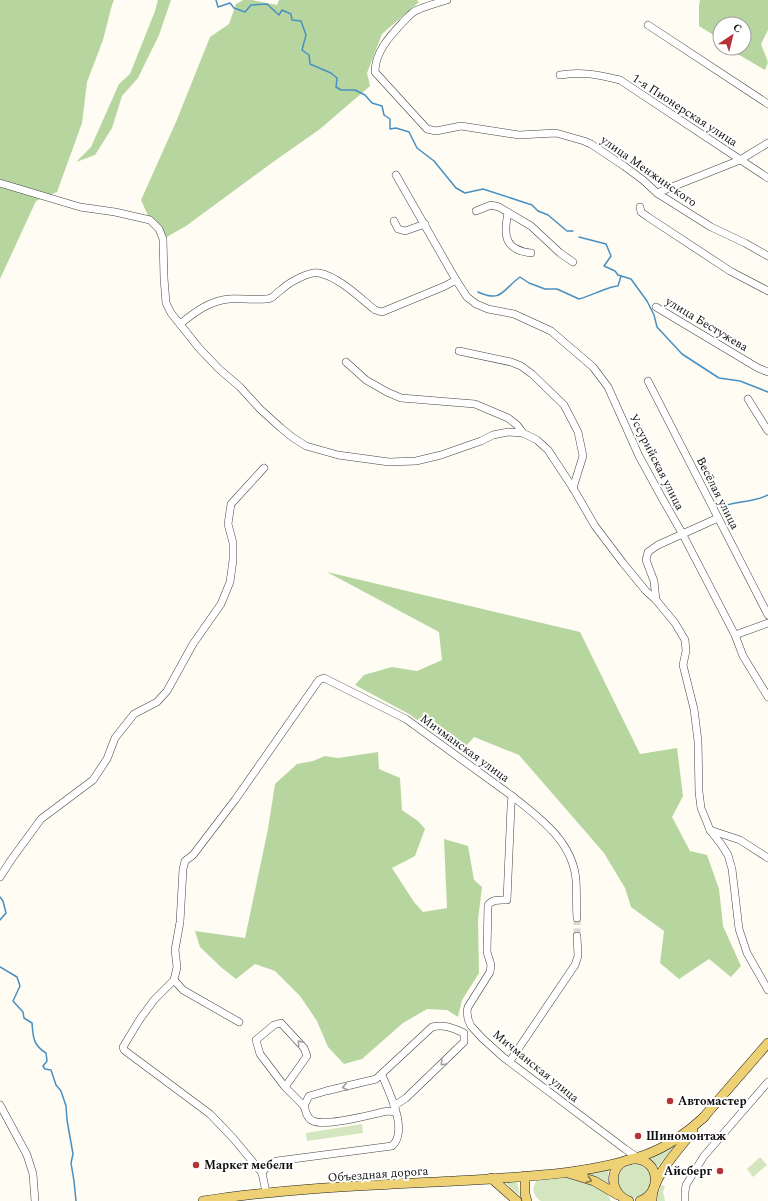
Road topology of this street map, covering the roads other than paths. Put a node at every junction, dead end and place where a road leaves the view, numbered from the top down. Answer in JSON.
{"nodes":[{"id":1,"x":447,"y":0,"type":"edge"},
{"id":2,"x":648,"y":25,"type":"dead end"},
{"id":3,"x":560,"y":75,"type":"dead end"},
{"id":4,"x":768,"y":104,"type":"edge"},
{"id":5,"x":768,"y":143,"type":"edge"},
{"id":6,"x":740,"y":160,"type":"junction"},
{"id":7,"x":396,"y":175,"type":"dead end"},
{"id":8,"x":768,"y":178,"type":"edge"},
{"id":9,"x":0,"y":183,"type":"edge"},
{"id":10,"x":657,"y":193,"type":"junction"},
{"id":11,"x":640,"y":207,"type":"dead end"},
{"id":12,"x":476,"y":211,"type":"dead end"},
{"id":13,"x":508,"y":213,"type":"junction"},
{"id":14,"x":394,"y":221,"type":"dead end"},
{"id":15,"x":425,"y":224,"type":"junction"},
{"id":16,"x":531,"y":253,"type":"dead end"},
{"id":17,"x":768,"y":256,"type":"edge"},
{"id":18,"x":573,"y":262,"type":"dead end"},
{"id":19,"x":456,"y":280,"type":"junction"},
{"id":20,"x":768,"y":291,"type":"edge"},
{"id":21,"x":656,"y":306,"type":"dead end"},
{"id":22,"x":180,"y":324,"type":"junction"},
{"id":23,"x":460,"y":351,"type":"dead end"},
{"id":24,"x":346,"y":362,"type":"dead end"},
{"id":25,"x":768,"y":372,"type":"edge"},
{"id":26,"x":648,"y":381,"type":"dead end"},
{"id":27,"x":748,"y":399,"type":"dead end"},
{"id":28,"x":768,"y":431,"type":"edge"},
{"id":29,"x":523,"y":433,"type":"junction"},
{"id":30,"x":264,"y":468,"type":"dead end"},
{"id":31,"x":573,"y":488,"type":"junction"},
{"id":32,"x":718,"y":518,"type":"junction"},
{"id":33,"x":682,"y":533,"type":"junction"},
{"id":34,"x":656,"y":600,"type":"junction"},
{"id":35,"x":768,"y":615,"type":"edge"},
{"id":36,"x":768,"y":623,"type":"edge"},
{"id":37,"x":735,"y":635,"type":"junction"},
{"id":38,"x":768,"y":697,"type":"edge"},
{"id":39,"x":512,"y":796,"type":"junction"},
{"id":40,"x":710,"y":830,"type":"junction"},
{"id":41,"x":768,"y":858,"type":"edge"},
{"id":42,"x":0,"y":877,"type":"edge"},
{"id":43,"x":577,"y":918,"type":"tunnel mouth"},
{"id":44,"x":577,"y":936,"type":"tunnel mouth"},
{"id":45,"x":174,"y":980,"type":"junction"},
{"id":46,"x":768,"y":990,"type":"edge"},
{"id":47,"x":239,"y":1022,"type":"dead end"},
{"id":48,"x":768,"y":1043,"type":"edge"},
{"id":49,"x":510,"y":1061,"type":"junction"},
{"id":50,"x":382,"y":1075,"type":"junction"},
{"id":51,"x":768,"y":1082,"type":"edge"},
{"id":52,"x":285,"y":1087,"type":"junction"},
{"id":53,"x":0,"y":1105,"type":"edge"},
{"id":54,"x":304,"y":1106,"type":"junction"},
{"id":55,"x":395,"y":1109,"type":"junction"},
{"id":56,"x":705,"y":1116,"type":"junction"},
{"id":57,"x":627,"y":1160,"type":"junction"},
{"id":58,"x":641,"y":1160,"type":"junction"},
{"id":59,"x":262,"y":1173,"type":"junction"},
{"id":60,"x":555,"y":1173,"type":"junction"},
{"id":61,"x":525,"y":1176,"type":"junction"},
{"id":62,"x":491,"y":1178,"type":"junction"},
{"id":63,"x":654,"y":1190,"type":"junction"},
{"id":64,"x":266,"y":1192,"type":"junction"},
{"id":65,"x":624,"y":1200,"type":"edge"},
{"id":66,"x":35,"y":1201,"type":"edge"},
{"id":67,"x":203,"y":1201,"type":"edge"},
{"id":68,"x":517,"y":1201,"type":"edge"},
{"id":69,"x":527,"y":1201,"type":"edge"},
{"id":70,"x":640,"y":1201,"type":"edge"},
{"id":71,"x":652,"y":1201,"type":"edge"},
{"id":72,"x":685,"y":1201,"type":"edge"}],
"edges":[{"from":1,"to":10,"type":"street","name":"улица Менжинского"},
{"from":2,"to":4,"type":"street"},
{"from":3,"to":6,"type":"street","name":"1-я Пионерская улица"},
{"from":5,"to":6,"type":"street"},
{"from":6,"to":8,"type":"street","name":"1-я Пионерская улица"},
{"from":6,"to":10,"type":"street"},
{"from":7,"to":15,"type":"street"},
{"from":9,"to":22,"type":"street"},
{"from":10,"to":17,"type":"street","name":"улица Менжинского"},
{"from":11,"to":20,"type":"street"},
{"from":12,"to":13,"type":"street"},
{"from":13,"to":16,"type":"street"},
{"from":13,"to":18,"type":"street"},
{"from":14,"to":15,"type":"street"},
{"from":15,"to":19,"type":"street"},
{"from":19,"to":22,"type":"street"},
{"from":19,"to":33,"type":"street","name":"Уссурийская улица"},
{"from":21,"to":25,"type":"street","name":"улица Бестужева"},
{"from":22,"to":29,"type":"street"},
{"from":23,"to":31,"type":"street"},
{"from":24,"to":29,"type":"street"},
{"from":26,"to":32,"type":"street","name":"Весёлая улица"},
{"from":27,"to":28,"type":"street"},
{"from":29,"to":31,"type":"street"},
{"from":30,"to":42,"type":"street"},
{"from":31,"to":34,"type":"street"},
{"from":32,"to":33,"type":"street"},
{"from":32,"to":35,"type":"street","name":"Весёлая улица"},
{"from":33,"to":34,"type":"street"},
{"from":33,"to":37,"type":"street","name":"Уссурийская улица"},
{"from":34,"to":40,"type":"street"},
{"from":36,"to":37,"type":"street"},
{"from":37,"to":38,"type":"street","name":"Уссурийская улица"},
{"from":39,"to":43,"type":"street"},
{"from":39,"to":45,"type":"street","name":"Мичманская улица"},
{"from":39,"to":49,"type":"street","name":"Мичманская улица"},
{"from":40,"to":41,"type":"street"},
{"from":40,"to":46,"type":"street"},
{"from":44,"to":49,"type":"street"},
{"from":45,"to":47,"type":"street"},
{"from":45,"to":59,"type":"street"},
{"from":48,"to":56,"type":"main road"},
{"from":49,"to":58,"type":"street","name":"Мичманская улица"},
{"from":50,"to":54,"type":"street","one_way":true},
{"from":50,"to":55,"type":"street"},
{"from":50,"to":55,"type":"street","one_way":true},
{"from":51,"to":72,"type":"street"},
{"from":52,"to":52,"type":"street","one_way":true},
{"from":52,"to":54,"type":"street"},
{"from":53,"to":66,"type":"street"},
{"from":54,"to":55,"type":"street"},
{"from":55,"to":59,"type":"street"},
{"from":56,"to":58,"type":"main road"},
{"from":56,"to":63,"type":"main road"},
{"from":57,"to":58,"type":"main road"},
{"from":57,"to":60,"type":"main road"},
{"from":57,"to":65,"type":"main road"},
{"from":58,"to":63,"type":"main road"},
{"from":59,"to":64,"type":"street"},
{"from":60,"to":61,"type":"main road","name":"Объездная дорога"},
{"from":60,"to":65,"type":"main road","one_way":true},
{"from":61,"to":62,"type":"main road","name":"Объездная дорога"},
{"from":61,"to":69,"type":"main road"},
{"from":62,"to":64,"type":"main road","name":"Объездная дорога"},
{"from":62,"to":68,"type":"main road"},
{"from":63,"to":70,"type":"main road"},
{"from":63,"to":71,"type":"main road"},
{"from":64,"to":67,"type":"main road","name":"Объездная дорога"}]}
